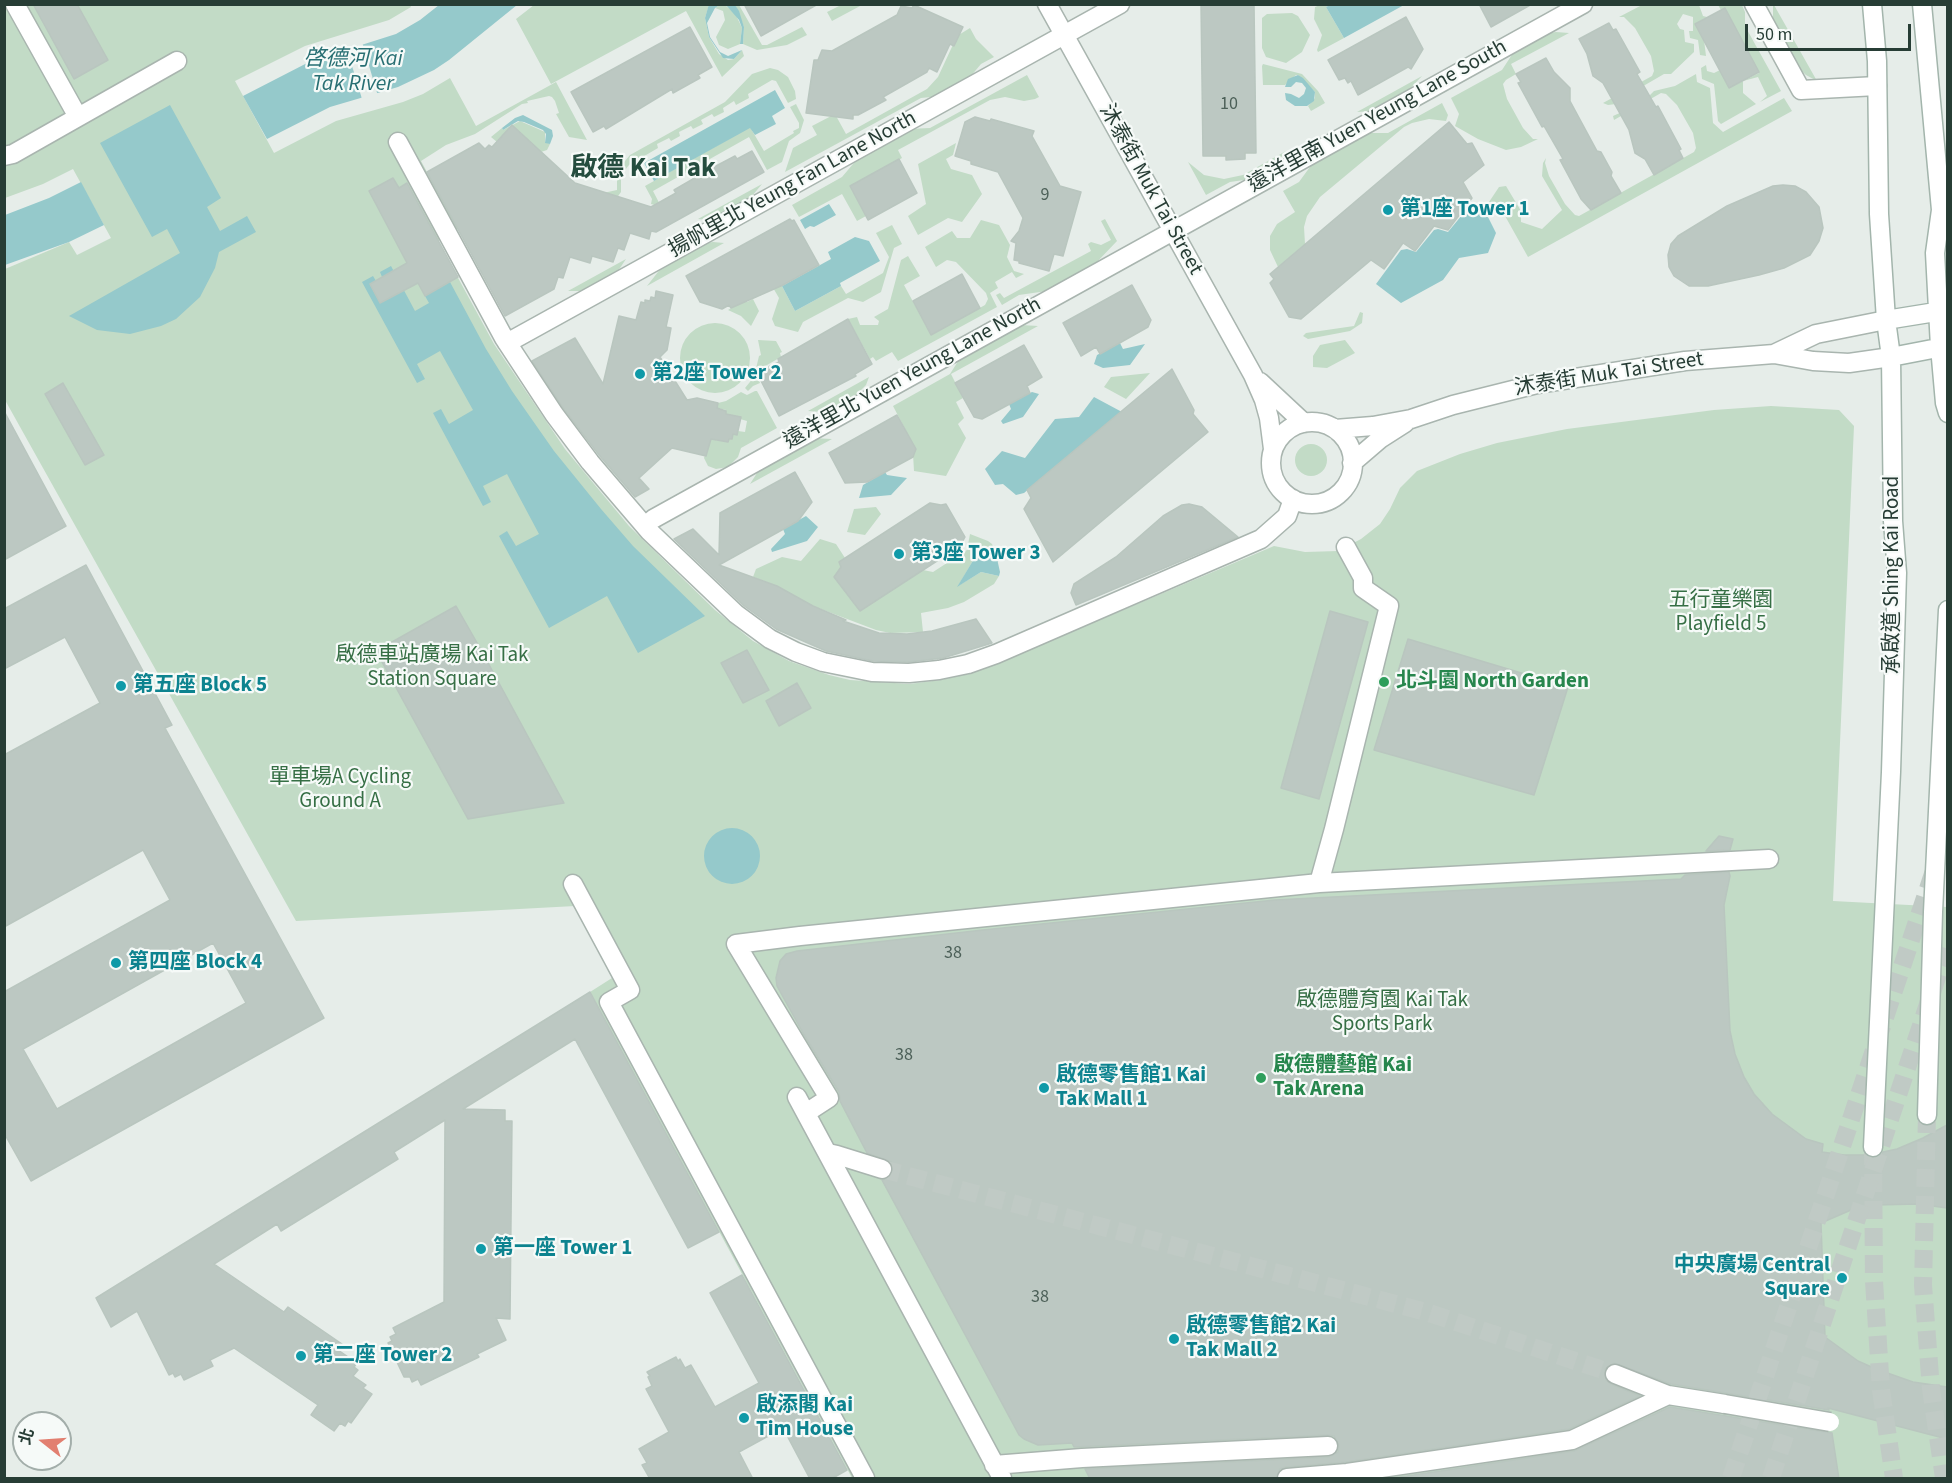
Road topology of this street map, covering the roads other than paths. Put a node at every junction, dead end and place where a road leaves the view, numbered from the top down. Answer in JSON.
{"nodes":[{"id":1,"x":15,"y":4,"type":"edge"},
{"id":2,"x":1047,"y":4,"type":"edge"},
{"id":3,"x":1120,"y":4,"type":"edge"},
{"id":4,"x":1582,"y":4,"type":"edge"},
{"id":5,"x":1754,"y":4,"type":"edge"},
{"id":6,"x":1872,"y":4,"type":"edge"},
{"id":7,"x":1922,"y":4,"type":"edge"},
{"id":8,"x":1064,"y":35,"type":"junction"},
{"id":9,"x":177,"y":61,"type":"dead end"},
{"id":10,"x":1877,"y":86,"type":"junction"},
{"id":11,"x":78,"y":117,"type":"junction"},
{"id":12,"x":398,"y":142,"type":"dead end"},
{"id":13,"x":4,"y":156,"type":"edge"},
{"id":14,"x":1944,"y":216,"type":"edge"},
{"id":15,"x":1173,"y":230,"type":"junction"},
{"id":16,"x":1943,"y":310,"type":"edge"},
{"id":17,"x":1886,"y":320,"type":"junction"},
{"id":18,"x":515,"y":339,"type":"junction"},
{"id":19,"x":1944,"y":346,"type":"edge"},
{"id":20,"x":1774,"y":354,"type":"junction"},
{"id":21,"x":1891,"y":357,"type":"junction"},
{"id":22,"x":1253,"y":375,"type":"junction"},
{"id":23,"x":1947,"y":413,"type":"edge"},
{"id":24,"x":1411,"y":418,"type":"junction"},
{"id":25,"x":1304,"y":423,"type":"junction"},
{"id":26,"x":1335,"y":429,"type":"junction"},
{"id":27,"x":1273,"y":449,"type":"junction"},
{"id":28,"x":1353,"y":463,"type":"junction"},
{"id":29,"x":1293,"y":499,"type":"junction"},
{"id":30,"x":652,"y":519,"type":"dead end"},
{"id":31,"x":1346,"y":547,"type":"dead end"},
{"id":32,"x":1947,"y":610,"type":"edge"},
{"id":33,"x":1769,"y":859,"type":"dead end"},
{"id":34,"x":1319,"y":883,"type":"junction"},
{"id":35,"x":573,"y":884,"type":"dead end"},
{"id":36,"x":1927,"y":1115,"type":"tunnel mouth"},
{"id":37,"x":1873,"y":1147,"type":"tunnel mouth"},
{"id":38,"x":828,"y":1154,"type":"junction"},
{"id":39,"x":882,"y":1169,"type":"tunnel mouth"},
{"id":40,"x":1615,"y":1374,"type":"tunnel mouth"},
{"id":41,"x":1668,"y":1395,"type":"junction"},
{"id":42,"x":1830,"y":1422,"type":"dead end"},
{"id":43,"x":1328,"y":1446,"type":"dead end"},
{"id":44,"x":998,"y":1472,"type":"edge"},
{"id":45,"x":1347,"y":1476,"type":"edge"},
{"id":46,"x":865,"y":1479,"type":"edge"},
{"id":47,"x":1287,"y":1479,"type":"edge"}],
"edges":[{"from":1,"to":11,"type":"street"},
{"from":2,"to":8,"type":"street","name":"沐泰街 Muk Tai Street"},
{"from":3,"to":8,"type":"street","name":"揚帆里北 Yeung Fan Lane North"},
{"from":4,"to":15,"type":"street","name":"遠洋里南 Yuen Yeung Lane South"},
{"from":5,"to":10,"type":"street"},
{"from":6,"to":10,"type":"street","name":"承啟道 Shing Kai Road"},
{"from":7,"to":14,"type":"street"},
{"from":8,"to":15,"type":"street","name":"沐泰街 Muk Tai Street"},
{"from":8,"to":18,"type":"street","name":"揚帆里北 Yeung Fan Lane North"},
{"from":9,"to":11,"type":"street"},
{"from":10,"to":17,"type":"street","name":"承啟道 Shing Kai Road"},
{"from":11,"to":13,"type":"street"},
{"from":12,"to":18,"type":"street"},
{"from":14,"to":16,"type":"street"},
{"from":15,"to":22,"type":"street","name":"沐泰街 Muk Tai Street"},
{"from":15,"to":30,"type":"street","name":"遠洋里北 Yuen Yeung Lane North"},
{"from":16,"to":17,"type":"street","name":"沐泰街 Muk Tai Street"},
{"from":16,"to":19,"type":"street"},
{"from":17,"to":20,"type":"street","name":"沐泰街 Muk Tai Street"},
{"from":17,"to":21,"type":"street","name":"承啟道 Shing Kai Road"},
{"from":18,"to":29,"type":"street"},
{"from":19,"to":21,"type":"street","name":"沐泰街 Muk Tai Street"},
{"from":19,"to":23,"type":"street"},
{"from":20,"to":21,"type":"street","name":"沐泰街 Muk Tai Street"},
{"from":20,"to":24,"type":"street","name":"沐泰街 Muk Tai Street"},
{"from":21,"to":37,"type":"street","name":"承啟道 Shing Kai Road"},
{"from":22,"to":25,"type":"street","name":"沐泰街 Muk Tai Street"},
{"from":22,"to":27,"type":"street","name":"沐泰街 Muk Tai Street"},
{"from":24,"to":26,"type":"street","name":"沐泰街 Muk Tai Street"},
{"from":24,"to":28,"type":"street","name":"沐泰街 Muk Tai Street"},
{"from":25,"to":26,"type":"street","name":"沐泰街 Muk Tai Street"},
{"from":25,"to":27,"type":"street"},
{"from":26,"to":28,"type":"street"},
{"from":27,"to":29,"type":"street","name":"沐泰街 Muk Tai Street"},
{"from":28,"to":29,"type":"street","name":"沐泰街 Muk Tai Street"},
{"from":31,"to":34,"type":"street"},
{"from":32,"to":36,"type":"street"},
{"from":33,"to":34,"type":"street"},
{"from":34,"to":38,"type":"street"},
{"from":35,"to":46,"type":"street"},
{"from":38,"to":39,"type":"street"},
{"from":38,"to":44,"type":"street"},
{"from":40,"to":41,"type":"street"},
{"from":41,"to":42,"type":"street","bridge":true},
{"from":41,"to":45,"type":"street"},
{"from":43,"to":44,"type":"street"},
{"from":45,"to":47,"type":"street"}]}
